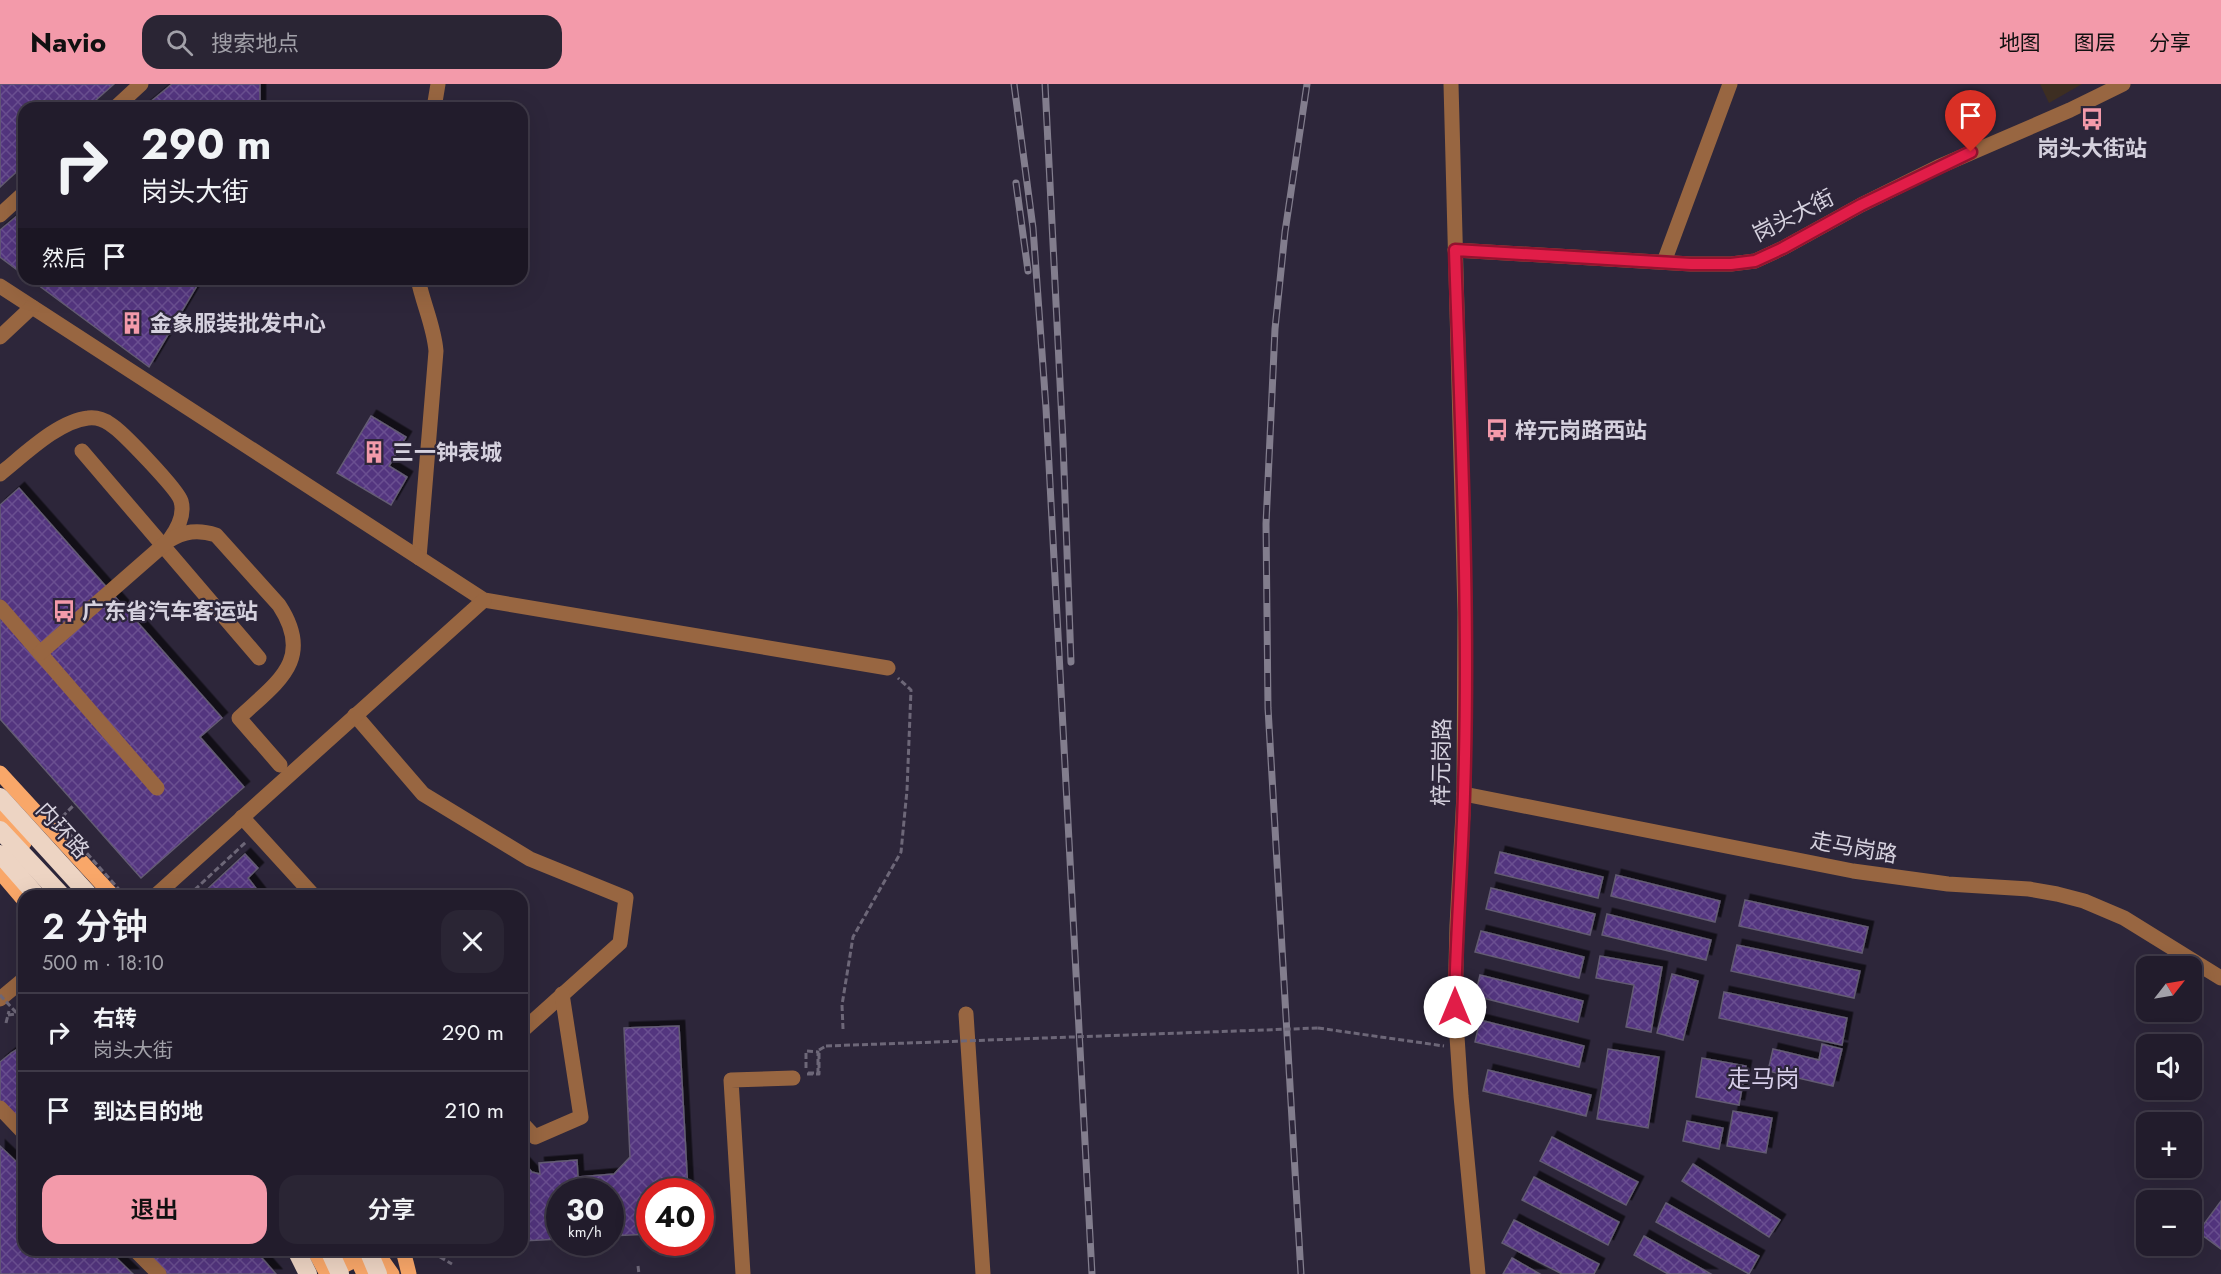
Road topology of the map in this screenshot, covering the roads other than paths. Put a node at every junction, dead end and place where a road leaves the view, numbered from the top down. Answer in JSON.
{"nodes":[{"id":1,"x":141,"y":84,"type":"edge"},
{"id":2,"x":438,"y":84,"type":"edge"},
{"id":3,"x":1451,"y":84,"type":"edge"},
{"id":4,"x":1730,"y":84,"type":"edge"},
{"id":5,"x":2124,"y":84,"type":"edge"},
{"id":6,"x":122,"y":102,"type":"edge"},
{"id":7,"x":435,"y":102,"type":"edge"},
{"id":8,"x":18,"y":198,"type":"edge"},
{"id":9,"x":0,"y":215,"type":"edge"},
{"id":10,"x":1455,"y":250,"type":"junction"},
{"id":11,"x":1664,"y":262,"type":"junction"},
{"id":12,"x":419,"y":285,"type":"edge"},
{"id":13,"x":0,"y":286,"type":"edge"},
{"id":14,"x":32,"y":307,"type":"junction"},
{"id":15,"x":0,"y":337,"type":"edge"},
{"id":16,"x":82,"y":451,"type":"dead end"},
{"id":17,"x":0,"y":474,"type":"edge"},
{"id":18,"x":165,"y":543,"type":"junction"},
{"id":19,"x":419,"y":558,"type":"junction"},
{"id":20,"x":484,"y":600,"type":"junction"},
{"id":21,"x":0,"y":607,"type":"edge"},
{"id":22,"x":40,"y":653,"type":"junction"},
{"id":23,"x":260,"y":658,"type":"dead end"},
{"id":24,"x":888,"y":668,"type":"road end"},
{"id":25,"x":355,"y":715,"type":"junction"},
{"id":26,"x":280,"y":765,"type":"dead end"},
{"id":27,"x":0,"y":773,"type":"edge"},
{"id":28,"x":157,"y":788,"type":"dead end"},
{"id":29,"x":1464,"y":794,"type":"junction"},
{"id":30,"x":0,"y":797,"type":"edge"},
{"id":31,"x":0,"y":816,"type":"edge"},
{"id":32,"x":242,"y":817,"type":"junction"},
{"id":33,"x":0,"y":830,"type":"edge"},
{"id":34,"x":0,"y":854,"type":"edge"},
{"id":35,"x":0,"y":861,"type":"edge"},
{"id":36,"x":0,"y":872,"type":"edge"},
{"id":37,"x":31,"y":890,"type":"edge"},
{"id":38,"x":32,"y":890,"type":"edge"},
{"id":39,"x":56,"y":890,"type":"edge"},
{"id":40,"x":64,"y":890,"type":"edge"},
{"id":41,"x":85,"y":890,"type":"edge"},
{"id":42,"x":107,"y":890,"type":"edge"},
{"id":43,"x":162,"y":890,"type":"edge"},
{"id":44,"x":309,"y":890,"type":"edge"},
{"id":45,"x":18,"y":893,"type":"edge"},
{"id":46,"x":2221,"y":978,"type":"edge"},
{"id":47,"x":18,"y":985,"type":"edge"},
{"id":48,"x":562,"y":994,"type":"junction"},
{"id":49,"x":3,"y":1000,"type":"edge"},
{"id":50,"x":966,"y":1014,"type":"dead end"},
{"id":51,"x":528,"y":1025,"type":"edge"},
{"id":52,"x":800,"y":1075,"type":"road end"},
{"id":53,"x":0,"y":1108,"type":"edge"},
{"id":54,"x":18,"y":1127,"type":"edge"},
{"id":55,"x":528,"y":1129,"type":"edge"},
{"id":56,"x":141,"y":1256,"type":"edge"},
{"id":57,"x":299,"y":1256,"type":"edge"},
{"id":58,"x":301,"y":1256,"type":"edge"},
{"id":59,"x":317,"y":1256,"type":"edge"},
{"id":60,"x":332,"y":1256,"type":"edge"},
{"id":61,"x":353,"y":1256,"type":"edge"},
{"id":62,"x":360,"y":1256,"type":"edge"},
{"id":63,"x":362,"y":1256,"type":"edge"},
{"id":64,"x":379,"y":1256,"type":"edge"},
{"id":65,"x":404,"y":1256,"type":"edge"},
{"id":66,"x":159,"y":1274,"type":"edge"},
{"id":67,"x":308,"y":1274,"type":"edge"},
{"id":68,"x":317,"y":1274,"type":"edge"},
{"id":69,"x":327,"y":1274,"type":"edge"},
{"id":70,"x":340,"y":1274,"type":"edge"},
{"id":71,"x":364,"y":1274,"type":"edge"},
{"id":72,"x":378,"y":1274,"type":"edge"},
{"id":73,"x":392,"y":1274,"type":"edge"},
{"id":74,"x":409,"y":1274,"type":"edge"},
{"id":75,"x":742,"y":1274,"type":"edge"},
{"id":76,"x":983,"y":1274,"type":"edge"},
{"id":77,"x":1478,"y":1274,"type":"edge"}],
"edges":[{"from":1,"to":6,"type":"street"},
{"from":2,"to":7,"type":"street"},
{"from":3,"to":10,"type":"street","name":"梓元岗路"},
{"from":4,"to":11,"type":"street"},
{"from":5,"to":11,"type":"street","name":"岗头大街"},
{"from":8,"to":9,"type":"street"},
{"from":10,"to":11,"type":"street","name":"岗头大街"},
{"from":10,"to":29,"type":"street","name":"梓元岗路"},
{"from":12,"to":19,"type":"street"},
{"from":13,"to":14,"type":"street"},
{"from":14,"to":15,"type":"street"},
{"from":14,"to":19,"type":"street"},
{"from":16,"to":18,"type":"street"},
{"from":17,"to":18,"type":"street"},
{"from":18,"to":22,"type":"street"},
{"from":18,"to":23,"type":"street"},
{"from":18,"to":26,"type":"street"},
{"from":19,"to":20,"type":"street"},
{"from":20,"to":24,"type":"street"},
{"from":20,"to":25,"type":"street"},
{"from":21,"to":22,"type":"street"},
{"from":22,"to":28,"type":"street"},
{"from":25,"to":32,"type":"street"},
{"from":25,"to":48,"type":"street"},
{"from":27,"to":42,"type":"main road"},
{"from":29,"to":46,"type":"street","name":"走马岗路"},
{"from":29,"to":77,"type":"street","name":"梓元岗路"},
{"from":30,"to":41,"type":"highway","name":"内环路","bridge":true},
{"from":31,"to":40,"type":"main road"},
{"from":32,"to":43,"type":"street"},
{"from":32,"to":44,"type":"street"},
{"from":33,"to":39,"type":"highway"},
{"from":34,"to":38,"type":"highway","bridge":true},
{"from":35,"to":37,"type":"highway","bridge":true},
{"from":36,"to":45,"type":"main road"},
{"from":47,"to":49,"type":"street"},
{"from":48,"to":51,"type":"street"},
{"from":48,"to":55,"type":"street"},
{"from":50,"to":76,"type":"street"},
{"from":52,"to":75,"type":"street"},
{"from":53,"to":54,"type":"street"},
{"from":56,"to":66,"type":"street"},
{"from":57,"to":67,"type":"highway","bridge":true},
{"from":58,"to":68,"type":"main road"},
{"from":59,"to":69,"type":"main road"},
{"from":60,"to":70,"type":"highway","bridge":true},
{"from":61,"to":69,"type":"main road"},
{"from":62,"to":71,"type":"main road"},
{"from":63,"to":72,"type":"highway","bridge":true},
{"from":64,"to":73,"type":"main road"},
{"from":65,"to":74,"type":"main road"}]}
